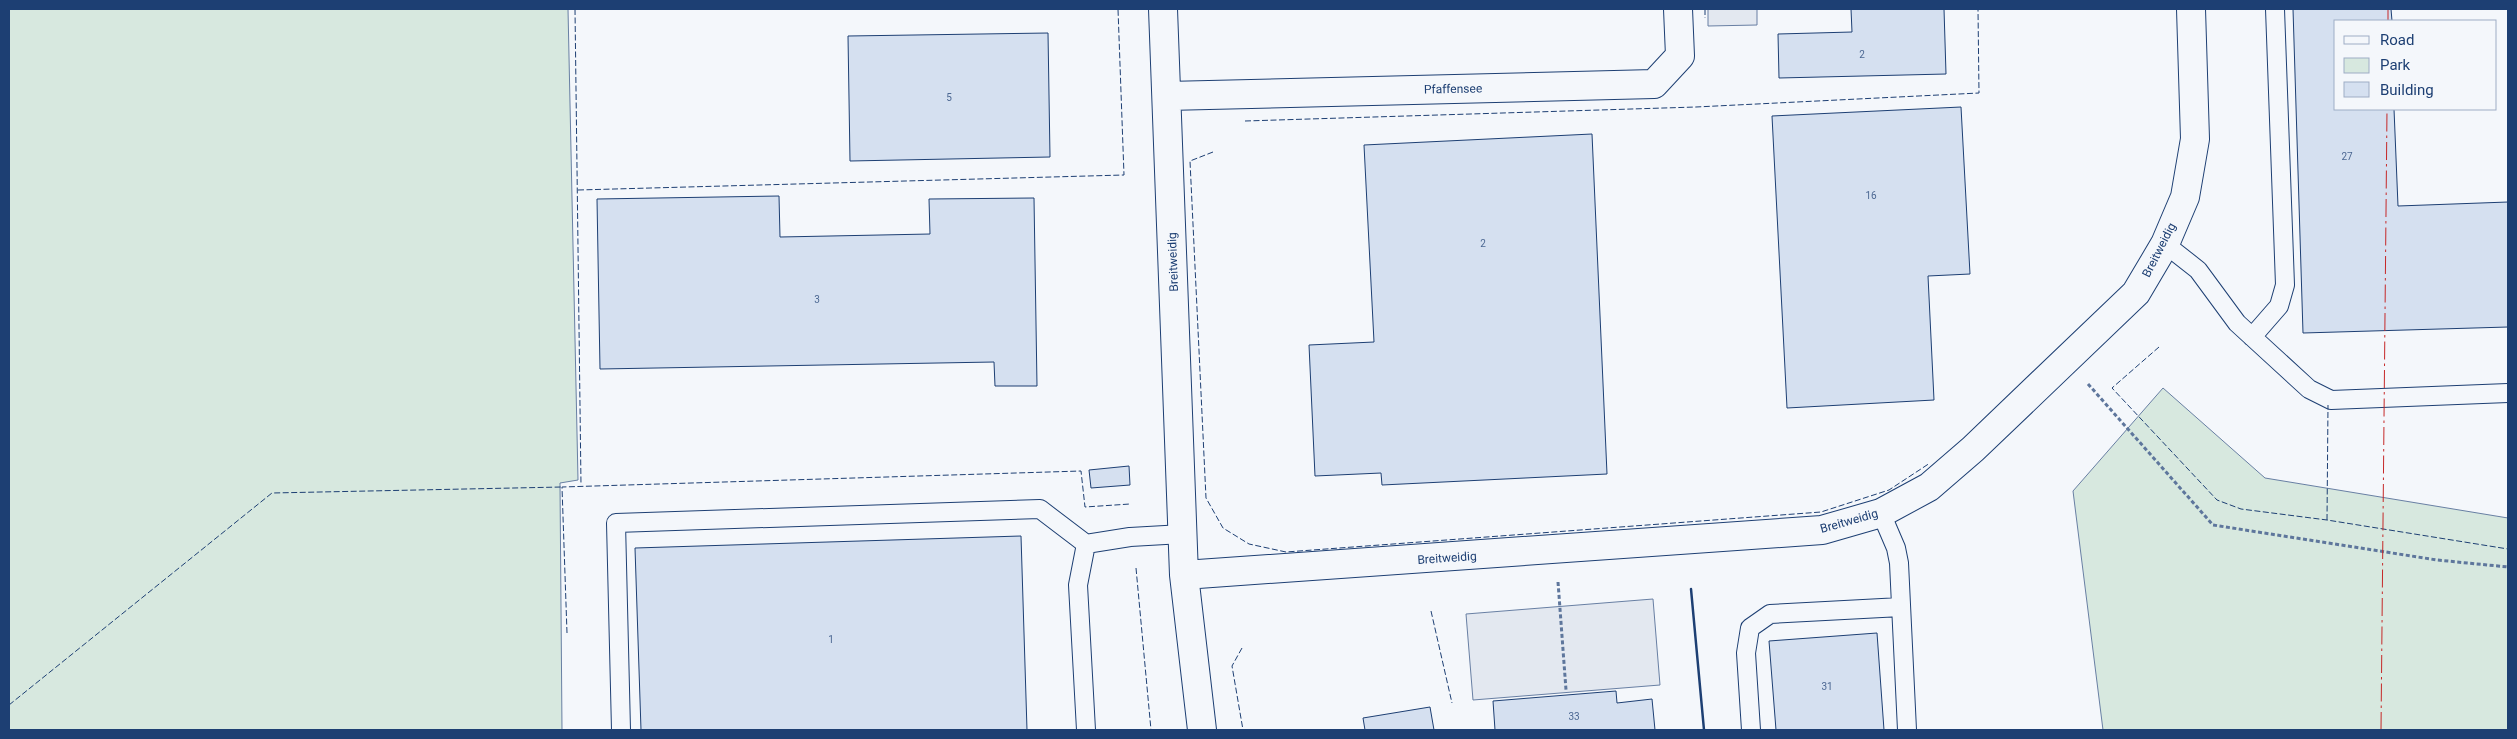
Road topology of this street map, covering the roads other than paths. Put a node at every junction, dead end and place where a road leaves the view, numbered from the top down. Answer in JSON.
{"nodes":[{"id":1,"x":1163,"y":9,"type":"edge"},
{"id":2,"x":1678,"y":9,"type":"edge"},
{"id":3,"x":2191,"y":9,"type":"edge"},
{"id":4,"x":2275,"y":9,"type":"edge"},
{"id":5,"x":1167,"y":96,"type":"junction"},
{"id":6,"x":2165,"y":244,"type":"junction"},
{"id":7,"x":2252,"y":337,"type":"junction"},
{"id":8,"x":2508,"y":393,"type":"edge"},
{"id":9,"x":1881,"y":513,"type":"junction"},
{"id":10,"x":1183,"y":534,"type":"junction"},
{"id":11,"x":1086,"y":544,"type":"junction"},
{"id":12,"x":1184,"y":575,"type":"junction"},
{"id":13,"x":1901,"y":607,"type":"junction"},
{"id":14,"x":621,"y":730,"type":"edge"},
{"id":15,"x":1086,"y":730,"type":"edge"},
{"id":16,"x":1202,"y":730,"type":"edge"},
{"id":17,"x":1751,"y":730,"type":"edge"},
{"id":18,"x":1907,"y":730,"type":"edge"}],
"edges":[{"from":1,"to":5,"type":"street","name":"Breitweidig"},
{"from":2,"to":5,"type":"street","name":"Pfaffensee"},
{"from":3,"to":6,"type":"street","name":"Breitweidig"},
{"from":4,"to":7,"type":"lane"},
{"from":5,"to":10,"type":"street","name":"Breitweidig"},
{"from":6,"to":7,"type":"lane"},
{"from":6,"to":9,"type":"street","name":"Breitweidig"},
{"from":7,"to":8,"type":"lane"},
{"from":9,"to":12,"type":"street","name":"Breitweidig"},
{"from":9,"to":13,"type":"lane"},
{"from":10,"to":11,"type":"lane"},
{"from":10,"to":12,"type":"street","name":"Breitweidig"},
{"from":11,"to":14,"type":"lane"},
{"from":11,"to":15,"type":"lane"},
{"from":12,"to":16,"type":"street","name":"Breitweidig"},
{"from":13,"to":17,"type":"lane"},
{"from":13,"to":18,"type":"lane"}]}
